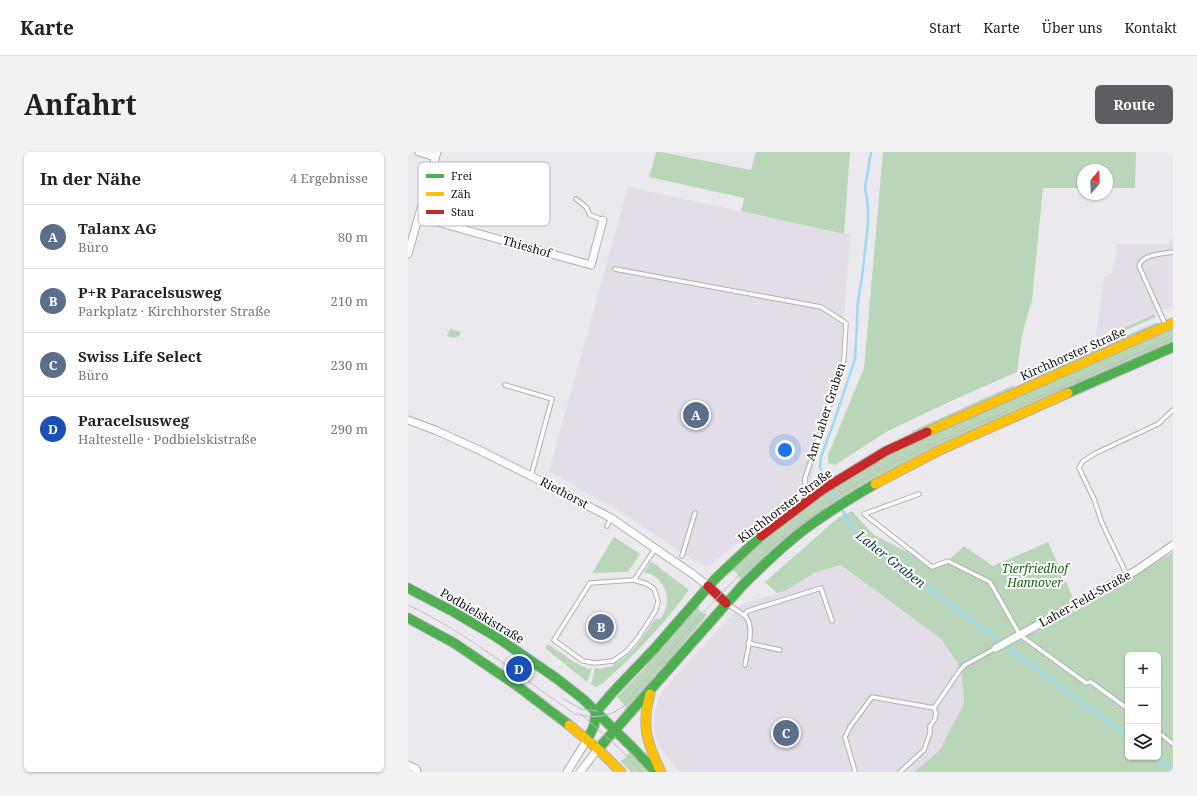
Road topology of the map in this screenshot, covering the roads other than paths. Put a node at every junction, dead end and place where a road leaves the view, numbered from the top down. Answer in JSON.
{"nodes":[{"id":1,"x":419,"y":152,"type":"edge"},
{"id":2,"x":436,"y":154,"type":"edge"},
{"id":3,"x":576,"y":199,"type":"dead end"},
{"id":4,"x":418,"y":220,"type":"edge"},
{"id":5,"x":603,"y":220,"type":"joint"},
{"id":6,"x":451,"y":226,"type":"edge"},
{"id":7,"x":1173,"y":252,"type":"edge"},
{"id":8,"x":408,"y":254,"type":"edge"},
{"id":9,"x":615,"y":269,"type":"dead end"},
{"id":10,"x":1170,"y":324,"type":"edge"},
{"id":11,"x":1173,"y":347,"type":"edge"},
{"id":12,"x":505,"y":385,"type":"dead end"},
{"id":13,"x":1173,"y":410,"type":"edge"},
{"id":14,"x":408,"y":420,"type":"edge"},
{"id":15,"x":531,"y":476,"type":"junction"},
{"id":16,"x":919,"y":494,"type":"dead end"},
{"id":17,"x":810,"y":499,"type":"junction"},
{"id":18,"x":695,"y":513,"type":"dead end"},
{"id":19,"x":611,"y":518,"type":"junction"},
{"id":20,"x":606,"y":526,"type":"dead end"},
{"id":21,"x":1173,"y":545,"type":"edge"},
{"id":22,"x":656,"y":548,"type":"junction"},
{"id":23,"x":682,"y":556,"type":"dead end"},
{"id":24,"x":1128,"y":575,"type":"junction"},
{"id":25,"x":634,"y":580,"type":"junction"},
{"id":26,"x":708,"y":586,"type":"junction"},
{"id":27,"x":408,"y":588,"type":"edge"},
{"id":28,"x":726,"y":603,"type":"junction"},
{"id":29,"x":744,"y":615,"type":"junction"},
{"id":30,"x":408,"y":618,"type":"edge"},
{"id":31,"x":832,"y":621,"type":"dead end"},
{"id":32,"x":1020,"y":635,"type":"junction"},
{"id":33,"x":748,"y":643,"type":"junction"},
{"id":34,"x":996,"y":648,"type":"joint"},
{"id":35,"x":780,"y":650,"type":"dead end"},
{"id":36,"x":745,"y":665,"type":"dead end"},
{"id":37,"x":652,"y":690,"type":"junction"},
{"id":38,"x":1125,"y":707,"type":"edge"},
{"id":39,"x":934,"y":708,"type":"junction"},
{"id":40,"x":596,"y":712,"type":"junction"},
{"id":41,"x":616,"y":730,"type":"junction"},
{"id":42,"x":1161,"y":734,"type":"edge"},
{"id":43,"x":587,"y":740,"type":"junction"},
{"id":44,"x":1173,"y":744,"type":"edge"},
{"id":45,"x":598,"y":750,"type":"junction"},
{"id":46,"x":408,"y":765,"type":"edge"},
{"id":47,"x":417,"y":772,"type":"edge"},
{"id":48,"x":567,"y":772,"type":"edge"},
{"id":49,"x":580,"y":772,"type":"edge"},
{"id":50,"x":621,"y":772,"type":"edge"},
{"id":51,"x":656,"y":772,"type":"edge"},
{"id":52,"x":661,"y":772,"type":"edge"},
{"id":53,"x":854,"y":772,"type":"edge"},
{"id":54,"x":900,"y":772,"type":"edge"}],
"edges":[{"from":1,"to":2,"type":"street"},
{"from":3,"to":5,"type":"lane"},
{"from":4,"to":8,"type":"street"},
{"from":5,"to":6,"type":"street","name":"Thieshof"},
{"from":7,"to":10,"type":"lane"},
{"from":9,"to":17,"type":"lane","name":"Am Laher Graben"},
{"from":10,"to":17,"type":"main road","name":"Kirchhorster Straße"},
{"from":11,"to":28,"type":"main road"},
{"from":12,"to":15,"type":"lane"},
{"from":13,"to":24,"type":"lane"},
{"from":14,"to":15,"type":"street","name":"Riethorst"},
{"from":15,"to":19,"type":"street","name":"Riethorst"},
{"from":16,"to":32,"type":"lane"},
{"from":17,"to":26,"type":"main road","name":"Kirchhorster Straße"},
{"from":18,"to":23,"type":"lane"},
{"from":19,"to":20,"type":"lane"},
{"from":19,"to":22,"type":"street","name":"Riethorst"},
{"from":21,"to":24,"type":"street","name":"Laher-Feld-Straße"},
{"from":22,"to":25,"type":"lane"},
{"from":22,"to":26,"type":"street","name":"Riethorst"},
{"from":24,"to":32,"type":"street","name":"Laher-Feld-Straße"},
{"from":25,"to":25,"type":"lane"},
{"from":26,"to":28,"type":"main road"},
{"from":26,"to":40,"type":"main road","name":"Kirchhorster Straße"},
{"from":27,"to":40,"type":"main road","name":"Podbielskistraße"},
{"from":28,"to":29,"type":"lane"},
{"from":28,"to":37,"type":"main road"},
{"from":29,"to":31,"type":"lane"},
{"from":29,"to":33,"type":"lane"},
{"from":30,"to":43,"type":"main road"},
{"from":32,"to":34,"type":"street","name":"Laher-Feld-Straße"},
{"from":32,"to":38,"type":"lane"},
{"from":33,"to":35,"type":"lane"},
{"from":33,"to":36,"type":"lane"},
{"from":34,"to":39,"type":"lane"},
{"from":37,"to":41,"type":"main road"},
{"from":37,"to":52,"type":"main road"},
{"from":39,"to":53,"type":"lane"},
{"from":39,"to":54,"type":"lane"},
{"from":40,"to":41,"type":"main road","name":"Podbielskistraße"},
{"from":40,"to":43,"type":"main road","name":"Kirchhorster Straße"},
{"from":41,"to":45,"type":"main road"},
{"from":41,"to":51,"type":"main road","name":"Podbielskistraße"},
{"from":42,"to":44,"type":"lane"},
{"from":43,"to":45,"type":"main road"},
{"from":43,"to":48,"type":"street"},
{"from":45,"to":49,"type":"street"},
{"from":45,"to":50,"type":"main road"},
{"from":46,"to":47,"type":"street"}]}
